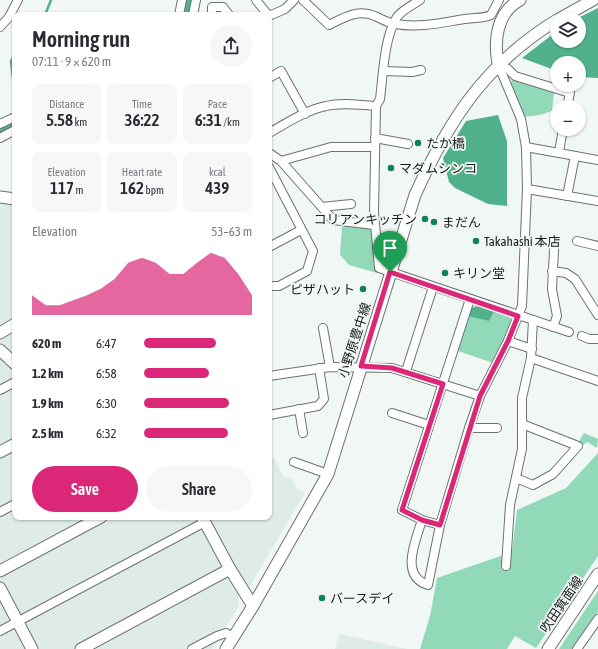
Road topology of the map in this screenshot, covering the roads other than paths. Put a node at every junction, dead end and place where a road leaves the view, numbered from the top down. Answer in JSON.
{"nodes":[{"id":1,"x":18,"y":0,"type":"edge"},
{"id":2,"x":182,"y":0,"type":"edge"},
{"id":3,"x":196,"y":0,"type":"edge"},
{"id":4,"x":256,"y":0,"type":"edge"},
{"id":5,"x":294,"y":0,"type":"edge"},
{"id":6,"x":303,"y":0,"type":"edge"},
{"id":7,"x":420,"y":0,"type":"edge"},
{"id":8,"x":499,"y":0,"type":"edge"},
{"id":9,"x":520,"y":0,"type":"edge"},
{"id":10,"x":593,"y":0,"type":"edge"},
{"id":11,"x":12,"y":12,"type":"edge"},
{"id":12,"x":180,"y":12,"type":"edge"},
{"id":13,"x":194,"y":12,"type":"edge"},
{"id":14,"x":212,"y":12,"type":"edge"},
{"id":15,"x":227,"y":12,"type":"edge"},
{"id":16,"x":266,"y":12,"type":"edge"},
{"id":17,"x":572,"y":12,"type":"edge"},
{"id":18,"x":12,"y":13,"type":"edge"},
{"id":19,"x":272,"y":14,"type":"edge"},
{"id":20,"x":394,"y":24,"type":"junction"},
{"id":21,"x":550,"y":26,"type":"edge"},
{"id":22,"x":0,"y":27,"type":"edge"},
{"id":23,"x":498,"y":64,"type":"junction"},
{"id":24,"x":421,"y":70,"type":"dead end"},
{"id":25,"x":384,"y":71,"type":"junction"},
{"id":26,"x":272,"y":76,"type":"edge"},
{"id":27,"x":568,"y":100,"type":"edge"},
{"id":28,"x":376,"y":106,"type":"junction"},
{"id":29,"x":305,"y":114,"type":"junction"},
{"id":30,"x":12,"y":118,"type":"edge"},
{"id":31,"x":0,"y":124,"type":"edge"},
{"id":32,"x":272,"y":131,"type":"edge"},
{"id":33,"x":12,"y":132,"type":"edge"},
{"id":34,"x":562,"y":136,"type":"edge"},
{"id":35,"x":0,"y":138,"type":"edge"},
{"id":36,"x":375,"y":143,"type":"junction"},
{"id":37,"x":408,"y":144,"type":"dead end"},
{"id":38,"x":526,"y":147,"type":"junction"},
{"id":39,"x":559,"y":152,"type":"junction"},
{"id":40,"x":272,"y":155,"type":"edge"},
{"id":41,"x":575,"y":156,"type":"junction"},
{"id":42,"x":598,"y":160,"type":"edge"},
{"id":43,"x":281,"y":161,"type":"junction"},
{"id":44,"x":272,"y":173,"type":"edge"},
{"id":45,"x":527,"y":189,"type":"junction"},
{"id":46,"x":567,"y":196,"type":"junction"},
{"id":47,"x":0,"y":197,"type":"edge"},
{"id":48,"x":12,"y":199,"type":"edge"},
{"id":49,"x":598,"y":202,"type":"edge"},
{"id":50,"x":351,"y":204,"type":"dead end"},
{"id":51,"x":322,"y":207,"type":"junction"},
{"id":52,"x":374,"y":225,"type":"junction"},
{"id":53,"x":301,"y":230,"type":"junction"},
{"id":54,"x":577,"y":241,"type":"dead end"},
{"id":55,"x":272,"y":245,"type":"edge"},
{"id":56,"x":598,"y":246,"type":"edge"},
{"id":57,"x":554,"y":250,"type":"dead end"},
{"id":58,"x":552,"y":271,"type":"junction"},
{"id":59,"x":390,"y":272,"type":"junction"},
{"id":60,"x":272,"y":286,"type":"edge"},
{"id":61,"x":433,"y":287,"type":"junction"},
{"id":62,"x":470,"y":299,"type":"junction"},
{"id":63,"x":598,"y":315,"type":"edge"},
{"id":64,"x":518,"y":316,"type":"junction"},
{"id":65,"x":533,"y":320,"type":"junction"},
{"id":66,"x":12,"y":326,"type":"edge"},
{"id":67,"x":554,"y":327,"type":"junction"},
{"id":68,"x":323,"y":328,"type":"dead end"},
{"id":69,"x":569,"y":332,"type":"dead end"},
{"id":70,"x":0,"y":333,"type":"edge"},
{"id":71,"x":582,"y":336,"type":"dead end"},
{"id":72,"x":598,"y":338,"type":"edge"},
{"id":73,"x":508,"y":341,"type":"junction"},
{"id":74,"x":532,"y":349,"type":"junction"},
{"id":75,"x":0,"y":350,"type":"edge"},
{"id":76,"x":531,"y":358,"type":"junction"},
{"id":77,"x":12,"y":361,"type":"edge"},
{"id":78,"x":361,"y":366,"type":"junction"},
{"id":79,"x":330,"y":367,"type":"junction"},
{"id":80,"x":319,"y":368,"type":"junction"},
{"id":81,"x":406,"y":372,"type":"junction"},
{"id":82,"x":272,"y":376,"type":"edge"},
{"id":83,"x":598,"y":381,"type":"edge"},
{"id":84,"x":12,"y":384,"type":"edge"},
{"id":85,"x":443,"y":384,"type":"junction"},
{"id":86,"x":0,"y":390,"type":"edge"},
{"id":87,"x":480,"y":396,"type":"junction"},
{"id":88,"x":299,"y":409,"type":"junction"},
{"id":89,"x":392,"y":413,"type":"dead end"},
{"id":90,"x":272,"y":414,"type":"edge"},
{"id":91,"x":522,"y":424,"type":"junction"},
{"id":92,"x":429,"y":425,"type":"junction"},
{"id":93,"x":469,"y":428,"type":"junction"},
{"id":94,"x":497,"y":428,"type":"dead end"},
{"id":95,"x":303,"y":433,"type":"dead end"},
{"id":96,"x":12,"y":446,"type":"edge"},
{"id":97,"x":0,"y":452,"type":"edge"},
{"id":98,"x":294,"y":462,"type":"dead end"},
{"id":99,"x":328,"y":474,"type":"junction"},
{"id":100,"x":516,"y":478,"type":"junction"},
{"id":101,"x":12,"y":506,"type":"edge"},
{"id":102,"x":0,"y":512,"type":"edge"},
{"id":103,"x":95,"y":520,"type":"edge"},
{"id":104,"x":201,"y":520,"type":"edge"},
{"id":105,"x":204,"y":520,"type":"edge"},
{"id":106,"x":422,"y":520,"type":"junction"},
{"id":107,"x":440,"y":525,"type":"junction"},
{"id":108,"x":506,"y":566,"type":"dead end"},
{"id":109,"x":230,"y":569,"type":"junction"},
{"id":110,"x":0,"y":571,"type":"edge"},
{"id":111,"x":598,"y":574,"type":"edge"},
{"id":112,"x":0,"y":588,"type":"edge"},
{"id":113,"x":253,"y":606,"type":"junction"},
{"id":114,"x":598,"y":620,"type":"edge"},
{"id":115,"x":18,"y":621,"type":"junction"},
{"id":116,"x":0,"y":631,"type":"edge"},
{"id":117,"x":234,"y":637,"type":"junction"},
{"id":118,"x":32,"y":649,"type":"edge"},
{"id":119,"x":81,"y":649,"type":"edge"},
{"id":120,"x":192,"y":649,"type":"edge"},
{"id":121,"x":226,"y":649,"type":"edge"},
{"id":122,"x":548,"y":649,"type":"edge"},
{"id":123,"x":577,"y":649,"type":"edge"}],
"edges":[{"from":1,"to":11,"type":"street"},
{"from":2,"to":12,"type":"street"},
{"from":3,"to":13,"type":"street"},
{"from":4,"to":16,"type":"street"},
{"from":5,"to":19,"type":"street"},
{"from":6,"to":20,"type":"street"},
{"from":7,"to":20,"type":"street"},
{"from":8,"to":20,"type":"street"},
{"from":9,"to":23,"type":"street"},
{"from":10,"to":17,"type":"street","name":"小野原豊中線"},
{"from":14,"to":15,"type":"street"},
{"from":18,"to":22,"type":"street"},
{"from":20,"to":25,"type":"street"},
{"from":21,"to":23,"type":"street","name":"小野原豊中線"},
{"from":23,"to":27,"type":"street"},
{"from":23,"to":38,"type":"street"},
{"from":23,"to":59,"type":"street","name":"小野原豊中線"},
{"from":24,"to":25,"type":"street"},
{"from":25,"to":28,"type":"street"},
{"from":26,"to":29,"type":"street"},
{"from":28,"to":29,"type":"street"},
{"from":28,"to":36,"type":"street"},
{"from":29,"to":32,"type":"street"},
{"from":30,"to":31,"type":"street"},
{"from":33,"to":35,"type":"street"},
{"from":34,"to":39,"type":"street"},
{"from":36,"to":37,"type":"street"},
{"from":36,"to":43,"type":"street"},
{"from":36,"to":52,"type":"street"},
{"from":38,"to":39,"type":"street"},
{"from":38,"to":45,"type":"street"},
{"from":39,"to":41,"type":"street"},
{"from":40,"to":43,"type":"street"},
{"from":41,"to":42,"type":"street"},
{"from":41,"to":46,"type":"street"},
{"from":43,"to":51,"type":"street"},
{"from":44,"to":53,"type":"street"},
{"from":45,"to":46,"type":"street"},
{"from":45,"to":64,"type":"street"},
{"from":46,"to":49,"type":"street"},
{"from":47,"to":48,"type":"street"},
{"from":50,"to":51,"type":"street"},
{"from":51,"to":52,"type":"street"},
{"from":52,"to":59,"type":"street"},
{"from":53,"to":55,"type":"street"},
{"from":53,"to":60,"type":"street"},
{"from":54,"to":56,"type":"street"},
{"from":57,"to":58,"type":"street"},
{"from":58,"to":63,"type":"street"},
{"from":58,"to":67,"type":"street"},
{"from":59,"to":61,"type":"street"},
{"from":59,"to":78,"type":"street","name":"小野原豊中線"},
{"from":61,"to":62,"type":"street"},
{"from":61,"to":81,"type":"street"},
{"from":62,"to":64,"type":"street"},
{"from":62,"to":85,"type":"street"},
{"from":64,"to":65,"type":"street"},
{"from":64,"to":73,"type":"street"},
{"from":65,"to":67,"type":"street"},
{"from":65,"to":74,"type":"street"},
{"from":66,"to":70,"type":"street"},
{"from":67,"to":69,"type":"street"},
{"from":68,"to":79,"type":"street"},
{"from":71,"to":72,"type":"street"},
{"from":73,"to":74,"type":"street"},
{"from":73,"to":87,"type":"street"},
{"from":74,"to":76,"type":"street"},
{"from":75,"to":77,"type":"street"},
{"from":76,"to":83,"type":"street"},
{"from":76,"to":91,"type":"street"},
{"from":78,"to":79,"type":"street"},
{"from":78,"to":81,"type":"street"},
{"from":78,"to":99,"type":"street","name":"小野原豊中線"},
{"from":79,"to":80,"type":"street"},
{"from":80,"to":82,"type":"street"},
{"from":80,"to":88,"type":"street"},
{"from":81,"to":85,"type":"street"},
{"from":84,"to":86,"type":"street"},
{"from":85,"to":87,"type":"street"},
{"from":85,"to":92,"type":"street"},
{"from":87,"to":93,"type":"street"},
{"from":88,"to":90,"type":"street"},
{"from":88,"to":95,"type":"street"},
{"from":89,"to":92,"type":"street"},
{"from":91,"to":100,"type":"street"},
{"from":91,"to":100,"type":"street"},
{"from":92,"to":106,"type":"street"},
{"from":93,"to":94,"type":"street"},
{"from":93,"to":107,"type":"street"},
{"from":96,"to":97,"type":"street"},
{"from":98,"to":99,"type":"street"},
{"from":99,"to":113,"type":"street","name":"小野原豊中線"},
{"from":100,"to":108,"type":"street"},
{"from":101,"to":102,"type":"street"},
{"from":103,"to":110,"type":"street"},
{"from":104,"to":115,"type":"street"},
{"from":105,"to":109,"type":"street"},
{"from":106,"to":107,"type":"street"},
{"from":106,"to":107,"type":"street"},
{"from":109,"to":113,"type":"street"},
{"from":109,"to":119,"type":"street"},
{"from":111,"to":122,"type":"street","name":"吹田箕面線"},
{"from":112,"to":115,"type":"street"},
{"from":113,"to":117,"type":"street","name":"小野原豊中線"},
{"from":114,"to":123,"type":"street"},
{"from":115,"to":116,"type":"street"},
{"from":115,"to":118,"type":"street"},
{"from":117,"to":120,"type":"street"},
{"from":117,"to":121,"type":"street","name":"小野原豊中線"}]}
